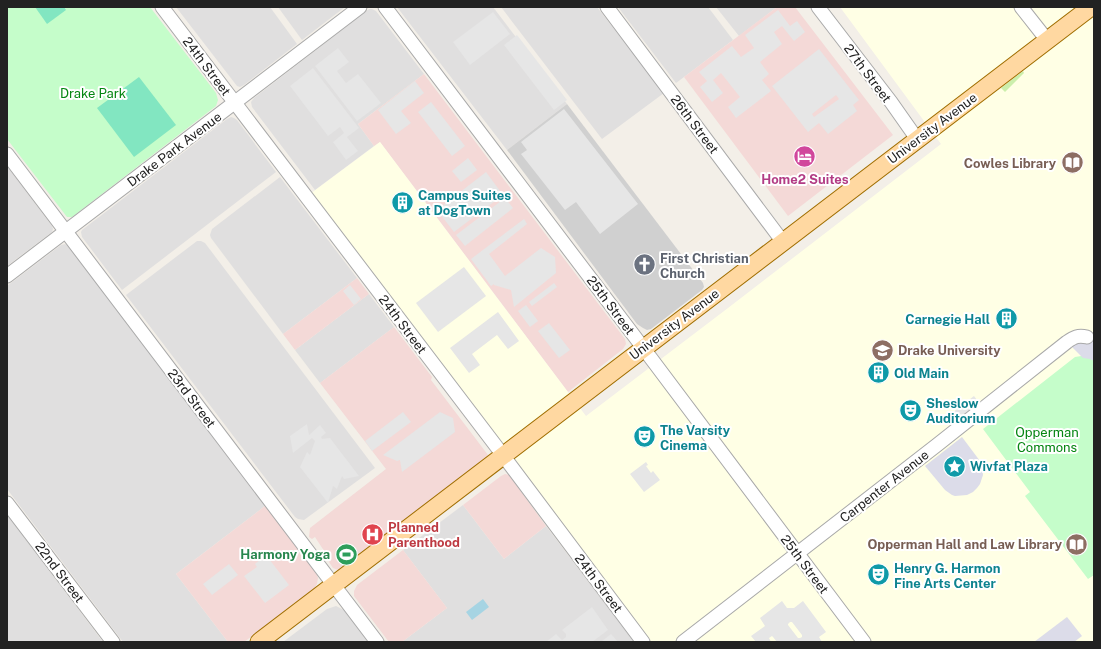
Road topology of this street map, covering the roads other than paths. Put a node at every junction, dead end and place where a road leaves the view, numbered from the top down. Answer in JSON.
{"nodes":[{"id":1,"x":162,"y":7,"type":"edge"},
{"id":2,"x":360,"y":7,"type":"edge"},
{"id":3,"x":385,"y":7,"type":"edge"},
{"id":4,"x":607,"y":7,"type":"edge"},
{"id":5,"x":818,"y":7,"type":"edge"},
{"id":6,"x":1021,"y":7,"type":"edge"},
{"id":7,"x":1091,"y":7,"type":"edge"},
{"id":8,"x":1047,"y":40,"type":"junction"},
{"id":9,"x":235,"y":102,"type":"junction"},
{"id":10,"x":917,"y":139,"type":"junction"},
{"id":11,"x":7,"y":154,"type":"edge"},
{"id":12,"x":66,"y":231,"type":"junction"},
{"id":13,"x":783,"y":242,"type":"junction"},
{"id":14,"x":7,"y":276,"type":"edge"},
{"id":15,"x":1088,"y":337,"type":"dead end"},
{"id":16,"x":644,"y":348,"type":"junction"},
{"id":17,"x":503,"y":455,"type":"junction"},
{"id":18,"x":7,"y":503,"type":"edge"},
{"id":19,"x":797,"y":553,"type":"junction"},
{"id":20,"x":334,"y":585,"type":"junction"},
{"id":21,"x":113,"y":642,"type":"edge"},
{"id":22,"x":259,"y":642,"type":"edge"},
{"id":23,"x":377,"y":642,"type":"edge"},
{"id":24,"x":643,"y":642,"type":"edge"},
{"id":25,"x":683,"y":642,"type":"edge"},
{"id":26,"x":864,"y":642,"type":"edge"}],
"edges":[{"from":1,"to":9,"type":"street","name":"24th Street"},
{"from":2,"to":9,"type":"street","name":"Drake Park Avenue"},
{"from":3,"to":16,"type":"street","name":"25th Street"},
{"from":4,"to":13,"type":"street","name":"26th Street"},
{"from":5,"to":10,"type":"street","name":"27th Street"},
{"from":6,"to":8,"type":"street"},
{"from":7,"to":8,"type":"main road","name":"University Avenue"},
{"from":8,"to":10,"type":"main road","name":"University Avenue"},
{"from":9,"to":12,"type":"street","name":"Drake Park Avenue"},
{"from":9,"to":17,"type":"street","name":"24th Street"},
{"from":10,"to":13,"type":"main road","name":"University Avenue"},
{"from":11,"to":12,"type":"street","name":"23rd Street"},
{"from":12,"to":14,"type":"street","name":"Drake Park Avenue"},
{"from":12,"to":20,"type":"street","name":"23rd Street"},
{"from":13,"to":16,"type":"main road","name":"University Avenue"},
{"from":15,"to":19,"type":"street","name":"Carpenter Avenue"},
{"from":16,"to":17,"type":"main road","name":"University Avenue"},
{"from":16,"to":19,"type":"street","name":"25th Street"},
{"from":17,"to":20,"type":"main road","name":"University Avenue"},
{"from":17,"to":24,"type":"street","name":"24th Street"},
{"from":18,"to":21,"type":"street","name":"22nd Street"},
{"from":19,"to":25,"type":"street","name":"Carpenter Avenue"},
{"from":19,"to":26,"type":"street","name":"25th Street"},
{"from":20,"to":22,"type":"main road","name":"University Avenue"},
{"from":20,"to":23,"type":"street","name":"23rd Street"}]}
